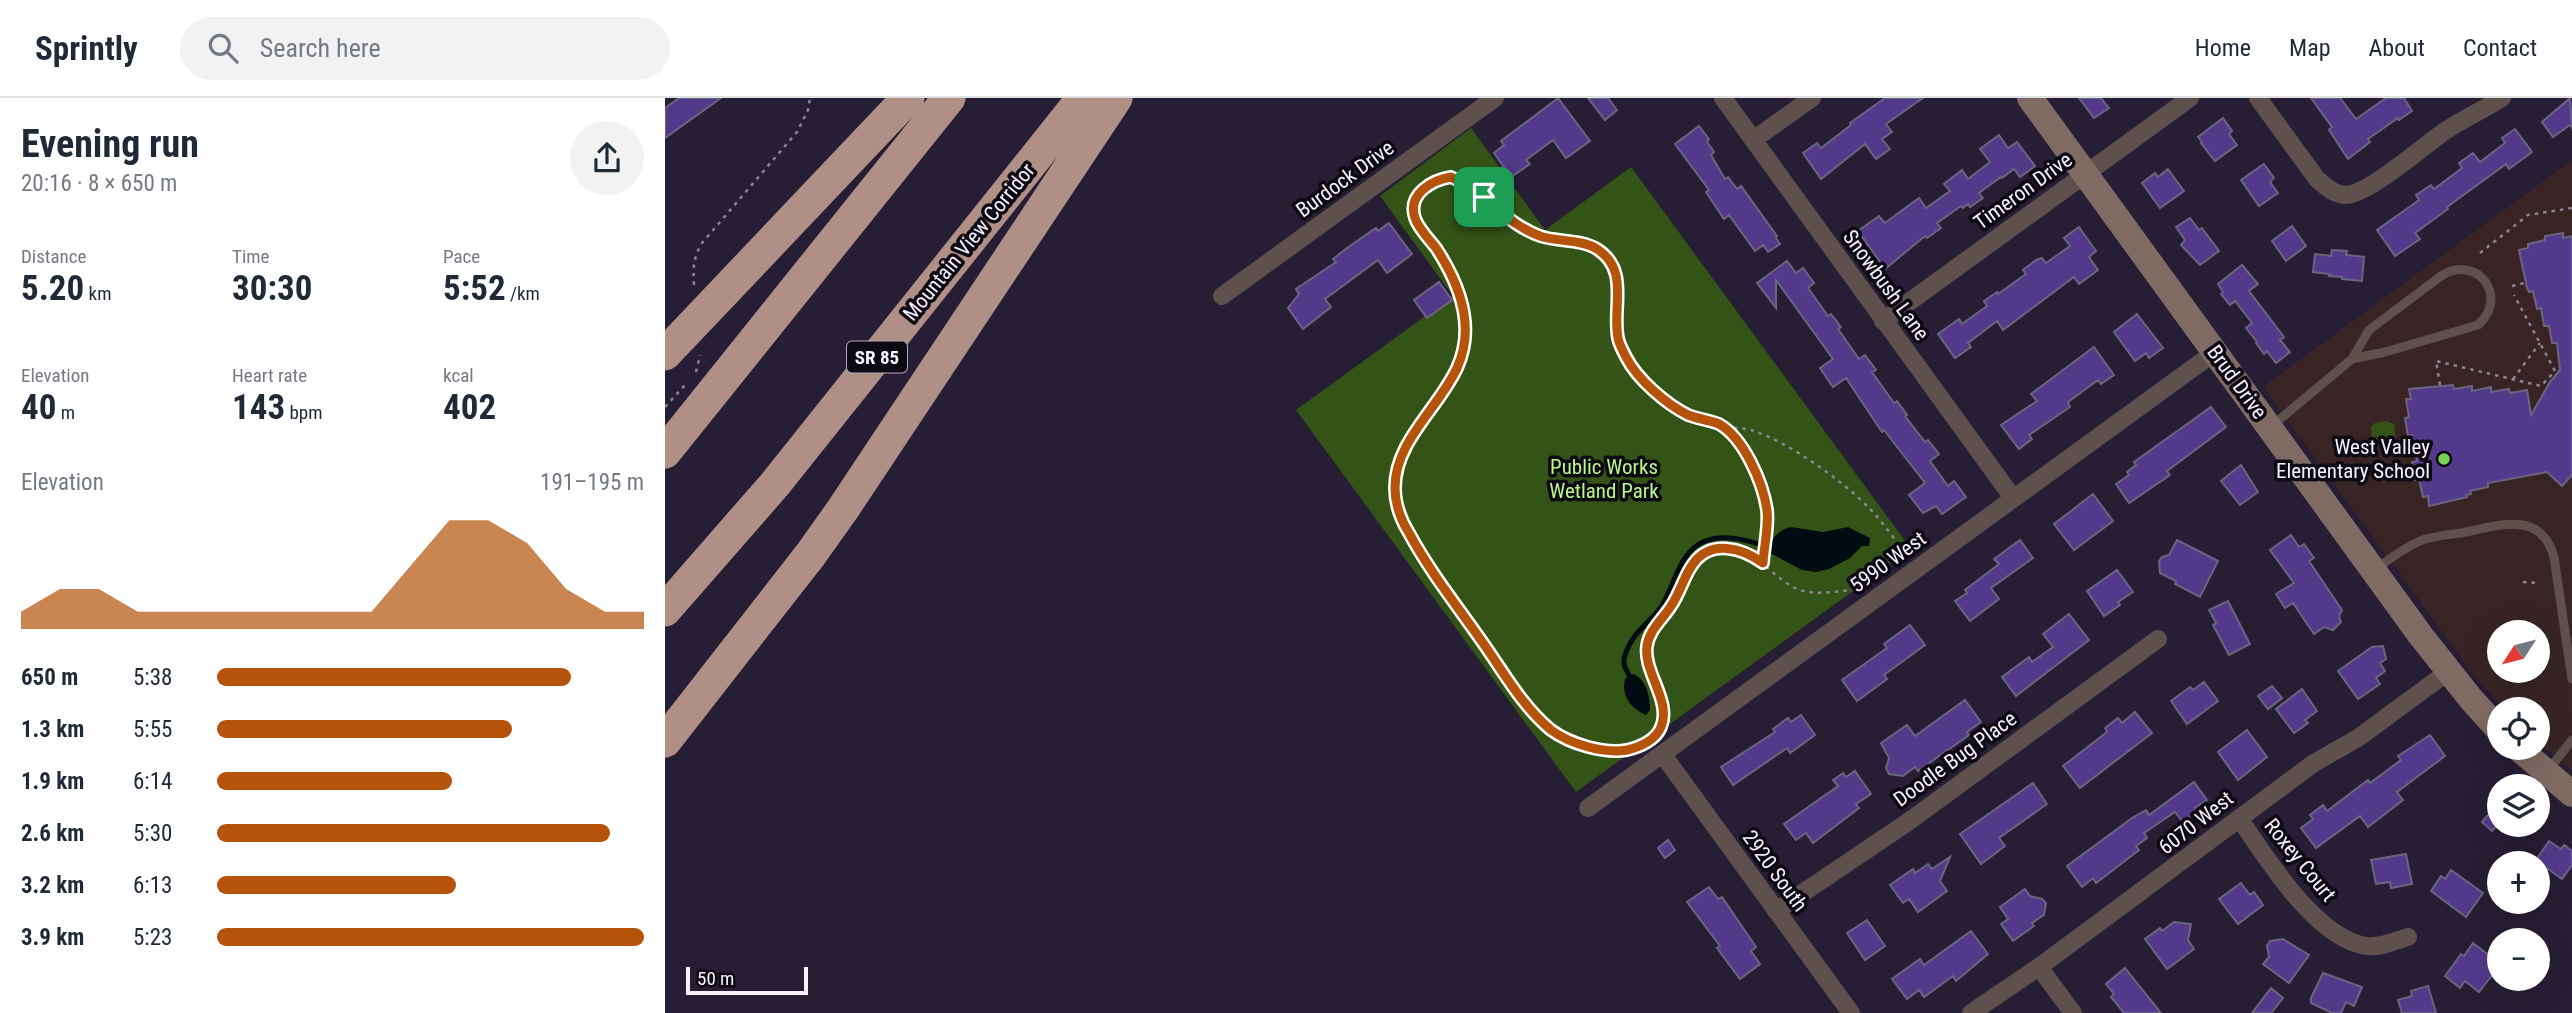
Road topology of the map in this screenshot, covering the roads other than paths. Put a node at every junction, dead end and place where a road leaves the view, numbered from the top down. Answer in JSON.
{"nodes":[{"id":1,"x":908,"y":98,"type":"edge"},
{"id":2,"x":949,"y":98,"type":"edge"},
{"id":3,"x":1083,"y":98,"type":"edge"},
{"id":4,"x":1116,"y":98,"type":"edge"},
{"id":5,"x":1495,"y":98,"type":"edge"},
{"id":6,"x":1723,"y":98,"type":"edge"},
{"id":7,"x":1812,"y":98,"type":"edge"},
{"id":8,"x":2030,"y":98,"type":"edge"},
{"id":9,"x":2190,"y":98,"type":"edge"},
{"id":10,"x":2258,"y":98,"type":"edge"},
{"id":11,"x":2501,"y":98,"type":"edge"},
{"id":12,"x":1753,"y":140,"type":"junction"},
{"id":13,"x":2085,"y":174,"type":"junction"},
{"id":14,"x":1222,"y":296,"type":"dead end"},
{"id":15,"x":1884,"y":321,"type":"junction"},
{"id":16,"x":2215,"y":352,"type":"junction"},
{"id":17,"x":665,"y":354,"type":"edge"},
{"id":18,"x":2352,"y":359,"type":"junction"},
{"id":19,"x":2270,"y":428,"type":"junction"},
{"id":20,"x":665,"y":452,"type":"edge"},
{"id":21,"x":2013,"y":498,"type":"junction"},
{"id":22,"x":2374,"y":570,"type":"junction"},
{"id":23,"x":665,"y":610,"type":"edge"},
{"id":24,"x":2158,"y":639,"type":"dead end"},
{"id":25,"x":2449,"y":671,"type":"junction"},
{"id":26,"x":2572,"y":678,"type":"edge"},
{"id":27,"x":2487,"y":716,"type":"edge"},
{"id":28,"x":2572,"y":740,"type":"edge"},
{"id":29,"x":665,"y":741,"type":"edge"},
{"id":30,"x":1663,"y":755,"type":"junction"},
{"id":31,"x":2532,"y":760,"type":"edge"},
{"id":32,"x":2546,"y":773,"type":"junction"},
{"id":33,"x":2572,"y":794,"type":"edge"},
{"id":34,"x":1588,"y":808,"type":"dead end"},
{"id":35,"x":2238,"y":818,"type":"junction"},
{"id":36,"x":1776,"y":911,"type":"junction"},
{"id":37,"x":2408,"y":937,"type":"dead end"},
{"id":38,"x":2039,"y":967,"type":"junction"},
{"id":39,"x":1851,"y":1013,"type":"edge"},
{"id":40,"x":1972,"y":1013,"type":"edge"},
{"id":41,"x":2073,"y":1013,"type":"edge"}],
"edges":[{"from":1,"to":17,"type":"highway"},
{"from":2,"to":20,"type":"highway"},
{"from":3,"to":23,"type":"highway","name":"Mountain View Corridor","number":"SR 85"},
{"from":4,"to":29,"type":"highway"},
{"from":5,"to":14,"type":"street","name":"Burdock Drive"},
{"from":6,"to":12,"type":"street","name":"Snowbush Lane"},
{"from":7,"to":12,"type":"street"},
{"from":8,"to":13,"type":"main road","name":"Brud Drive"},
{"from":9,"to":13,"type":"street","name":"Timeron Drive"},
{"from":10,"to":11,"type":"street"},
{"from":12,"to":15,"type":"street","name":"Snowbush Lane"},
{"from":13,"to":15,"type":"street","name":"Timeron Drive"},
{"from":13,"to":16,"type":"main road","name":"Brud Drive"},
{"from":15,"to":21,"type":"street","name":"Snowbush Lane"},
{"from":16,"to":19,"type":"main road","name":"Brud Drive"},
{"from":16,"to":21,"type":"street","name":"5990 West"},
{"from":18,"to":18,"type":"lane"},
{"from":18,"to":19,"type":"lane"},
{"from":19,"to":22,"type":"main road","name":"Brud Drive"},
{"from":21,"to":30,"type":"street","name":"5990 West"},
{"from":22,"to":25,"type":"main road","name":"Brud Drive"},
{"from":22,"to":26,"type":"lane"},
{"from":24,"to":36,"type":"street","name":"Doodle Bug Place"},
{"from":25,"to":27,"type":"main road","name":"Brud Drive"},
{"from":25,"to":35,"type":"street","name":"6070 West"},
{"from":28,"to":32,"type":"lane"},
{"from":30,"to":34,"type":"street","name":"5990 West"},
{"from":30,"to":36,"type":"street","name":"2920 South"},
{"from":31,"to":32,"type":"main road"},
{"from":32,"to":33,"type":"main road"},
{"from":35,"to":37,"type":"street","name":"Roxey Court"},
{"from":35,"to":38,"type":"street","name":"6070 West"},
{"from":36,"to":39,"type":"street","name":"2920 South"},
{"from":38,"to":40,"type":"street","name":"6070 West"},
{"from":38,"to":41,"type":"street"}]}
